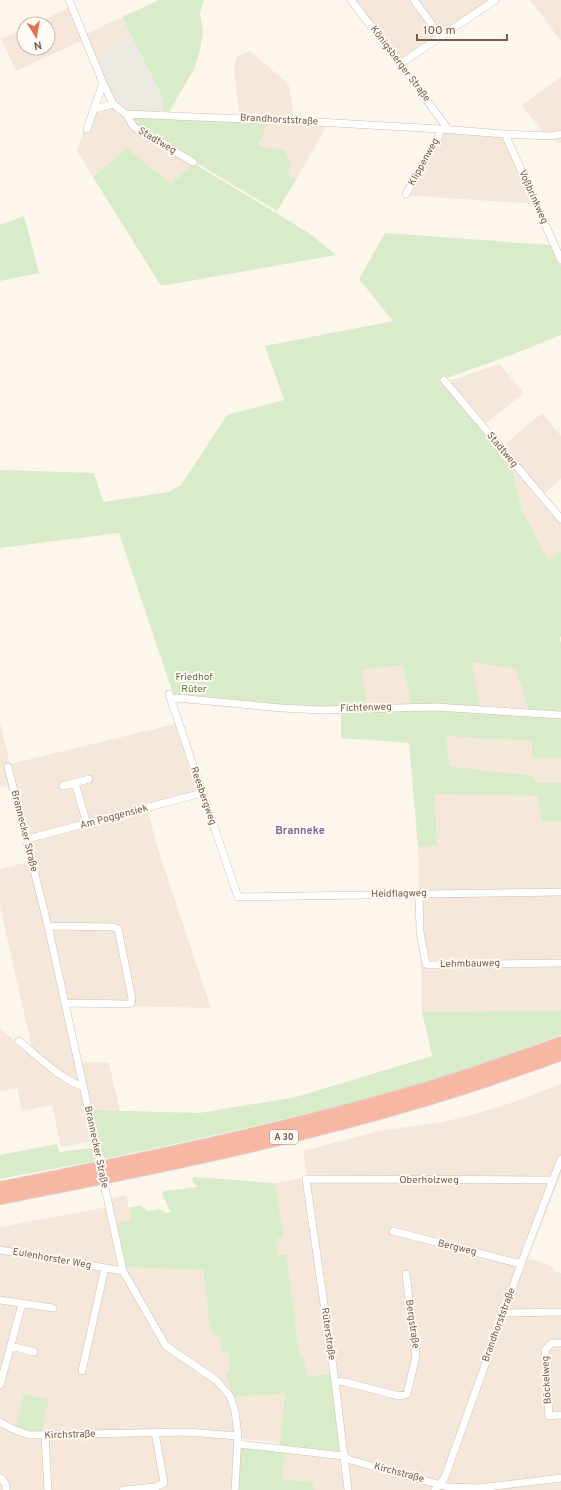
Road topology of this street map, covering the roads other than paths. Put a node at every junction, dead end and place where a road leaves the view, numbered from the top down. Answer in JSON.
{"nodes":[{"id":1,"x":69,"y":0,"type":"edge"},
{"id":2,"x":351,"y":0,"type":"edge"},
{"id":3,"x":414,"y":0,"type":"edge"},
{"id":4,"x":494,"y":0,"type":"edge"},
{"id":5,"x":441,"y":37,"type":"junction"},
{"id":6,"x":400,"y":64,"type":"junction"},
{"id":7,"x":103,"y":83,"type":"junction"},
{"id":8,"x":114,"y":104,"type":"junction"},
{"id":9,"x":94,"y":109,"type":"junction"},
{"id":10,"x":126,"y":114,"type":"junction"},
{"id":11,"x":87,"y":129,"type":"dead end"},
{"id":12,"x":440,"y":129,"type":"junction"},
{"id":13,"x":448,"y":129,"type":"junction"},
{"id":14,"x":504,"y":134,"type":"junction"},
{"id":15,"x":561,"y":134,"type":"edge"},
{"id":16,"x":193,"y":162,"type":"dead end"},
{"id":17,"x":406,"y":194,"type":"dead end"},
{"id":18,"x":561,"y":260,"type":"edge"},
{"id":19,"x":444,"y":380,"type":"dead end"},
{"id":20,"x":561,"y":519,"type":"edge"},
{"id":21,"x":170,"y":697,"type":"joint"},
{"id":22,"x":561,"y":716,"type":"edge"},
{"id":23,"x":8,"y":767,"type":"dead end"},
{"id":24,"x":89,"y":779,"type":"dead end"},
{"id":25,"x":74,"y":783,"type":"junction"},
{"id":26,"x":63,"y":786,"type":"dead end"},
{"id":27,"x":202,"y":793,"type":"junction"},
{"id":28,"x":87,"y":824,"type":"junction"},
{"id":29,"x":27,"y":840,"type":"junction"},
{"id":30,"x":561,"y":892,"type":"edge"},
{"id":31,"x":418,"y":894,"type":"junction"},
{"id":32,"x":238,"y":896,"type":"joint"},
{"id":33,"x":48,"y":926,"type":"junction"},
{"id":34,"x":561,"y":962,"type":"edge"},
{"id":35,"x":65,"y":1003,"type":"junction"},
{"id":36,"x":19,"y":1041,"type":"dead end"},
{"id":37,"x":561,"y":1043,"type":"edge"},
{"id":38,"x":561,"y":1054,"type":"edge"},
{"id":39,"x":82,"y":1086,"type":"junction"},
{"id":40,"x":561,"y":1159,"type":"edge"},
{"id":41,"x":306,"y":1179,"type":"joint"},
{"id":42,"x":553,"y":1180,"type":"junction"},
{"id":43,"x":0,"y":1188,"type":"edge"},
{"id":44,"x":0,"y":1198,"type":"edge"},
{"id":45,"x":394,"y":1231,"type":"dead end"},
{"id":46,"x":0,"y":1250,"type":"edge"},
{"id":47,"x":521,"y":1264,"type":"junction"},
{"id":48,"x":105,"y":1268,"type":"junction"},
{"id":49,"x":123,"y":1271,"type":"junction"},
{"id":50,"x":406,"y":1274,"type":"dead end"},
{"id":51,"x":0,"y":1300,"type":"edge"},
{"id":52,"x":22,"y":1304,"type":"junction"},
{"id":53,"x":53,"y":1308,"type":"dead end"},
{"id":54,"x":561,"y":1312,"type":"edge"},
{"id":55,"x":504,"y":1313,"type":"junction"},
{"id":56,"x":561,"y":1343,"type":"edge"},
{"id":57,"x":11,"y":1346,"type":"junction"},
{"id":58,"x":34,"y":1352,"type":"dead end"},
{"id":59,"x":0,"y":1356,"type":"edge"},
{"id":60,"x":8,"y":1358,"type":"junction"},
{"id":61,"x":82,"y":1371,"type":"dead end"},
{"id":62,"x":335,"y":1381,"type":"junction"},
{"id":63,"x":0,"y":1385,"type":"edge"},
{"id":64,"x":561,"y":1415,"type":"edge"},
{"id":65,"x":0,"y":1422,"type":"edge"},
{"id":66,"x":155,"y":1432,"type":"junction"},
{"id":67,"x":45,"y":1436,"type":"junction"},
{"id":68,"x":238,"y":1440,"type":"junction"},
{"id":69,"x":344,"y":1456,"type":"junction"},
{"id":70,"x":0,"y":1478,"type":"edge"},
{"id":71,"x":561,"y":1478,"type":"edge"},
{"id":72,"x":437,"y":1487,"type":"edge"},
{"id":73,"x":6,"y":1490,"type":"edge"},
{"id":74,"x":48,"y":1490,"type":"edge"},
{"id":75,"x":123,"y":1490,"type":"edge"},
{"id":76,"x":235,"y":1490,"type":"edge"},
{"id":77,"x":348,"y":1490,"type":"edge"}],
"edges":[{"from":1,"to":7,"type":"street"},
{"from":2,"to":6,"type":"street","name":"Königsberger Straße"},
{"from":3,"to":5,"type":"street"},
{"from":4,"to":5,"type":"street"},
{"from":5,"to":6,"type":"street"},
{"from":6,"to":13,"type":"street","name":"Königsberger Straße"},
{"from":7,"to":8,"type":"street"},
{"from":7,"to":9,"type":"street"},
{"from":8,"to":9,"type":"street"},
{"from":8,"to":10,"type":"street"},
{"from":9,"to":11,"type":"street"},
{"from":10,"to":12,"type":"street","name":"Brandhorststraße"},
{"from":10,"to":16,"type":"street","name":"Stadtweg"},
{"from":12,"to":13,"type":"street","name":"Brandhorststraße"},
{"from":12,"to":17,"type":"street","name":"Klippenweg"},
{"from":13,"to":14,"type":"street","name":"Brandhorststraße"},
{"from":14,"to":15,"type":"street","name":"Brandhorststraße"},
{"from":14,"to":18,"type":"street","name":"Voßbrinkweg"},
{"from":19,"to":20,"type":"street","name":"Stadtweg"},
{"from":21,"to":22,"type":"street","name":"Fichtenweg"},
{"from":21,"to":27,"type":"street","name":"Reesbergweg"},
{"from":23,"to":29,"type":"street","name":"Brannecker Straße"},
{"from":24,"to":25,"type":"street"},
{"from":25,"to":26,"type":"street"},
{"from":25,"to":28,"type":"street"},
{"from":27,"to":28,"type":"street","name":"Am Poggensiek"},
{"from":27,"to":32,"type":"street","name":"Reesbergweg"},
{"from":28,"to":29,"type":"street","name":"Am Poggensiek"},
{"from":29,"to":33,"type":"street","name":"Brannecker Straße"},
{"from":30,"to":31,"type":"street","name":"Heidflagweg"},
{"from":31,"to":32,"type":"street","name":"Heidflagweg"},
{"from":31,"to":34,"type":"street","name":"Lehmbauweg"},
{"from":33,"to":35,"type":"street","name":"Brannecker Straße"},
{"from":33,"to":35,"type":"street"},
{"from":35,"to":39,"type":"street","name":"Brannecker Straße"},
{"from":36,"to":39,"type":"street"},
{"from":37,"to":43,"type":"highway","number":"A 30"},
{"from":38,"to":44,"type":"highway","number":"A 30"},
{"from":39,"to":49,"type":"street","name":"Brannecker Straße","bridge":true},
{"from":40,"to":42,"type":"street","name":"Brandhorststraße"},
{"from":41,"to":42,"type":"street","name":"Oberholzweg"},
{"from":41,"to":62,"type":"street","name":"Rüterstraße"},
{"from":42,"to":47,"type":"street","name":"Brandhorststraße"},
{"from":45,"to":47,"type":"street","name":"Bergweg"},
{"from":46,"to":48,"type":"street","name":"Eulenhorster Weg"},
{"from":47,"to":55,"type":"street","name":"Brandhorststraße"},
{"from":48,"to":49,"type":"street","name":"Eulenhorster Weg"},
{"from":48,"to":61,"type":"street","name":"Eulenhorster Weg"},
{"from":49,"to":68,"type":"street","name":"Brannecker Straße"},
{"from":50,"to":62,"type":"street","name":"Bergstraße"},
{"from":51,"to":52,"type":"street"},
{"from":52,"to":53,"type":"street"},
{"from":52,"to":57,"type":"street"},
{"from":54,"to":55,"type":"street"},
{"from":55,"to":72,"type":"street","name":"Brandhorststraße"},
{"from":56,"to":64,"type":"street","name":"Böckelweg"},
{"from":57,"to":58,"type":"street"},
{"from":57,"to":60,"type":"street"},
{"from":59,"to":60,"type":"street"},
{"from":60,"to":63,"type":"street"},
{"from":62,"to":69,"type":"street","name":"Rüterstraße"},
{"from":65,"to":67,"type":"street","name":"Kirchstraße"},
{"from":66,"to":67,"type":"street","name":"Kirchstraße"},
{"from":66,"to":68,"type":"street","name":"Kirchstraße"},
{"from":66,"to":75,"type":"street"},
{"from":67,"to":74,"type":"street"},
{"from":68,"to":69,"type":"street","name":"Kirchstraße"},
{"from":68,"to":76,"type":"street","name":"Brannecker Straße"},
{"from":69,"to":72,"type":"street","name":"Kirchstraße"},
{"from":69,"to":77,"type":"street","name":"Rüterstraße"},
{"from":70,"to":73,"type":"street"},
{"from":71,"to":72,"type":"street","name":"Kirchstraße"}]}
